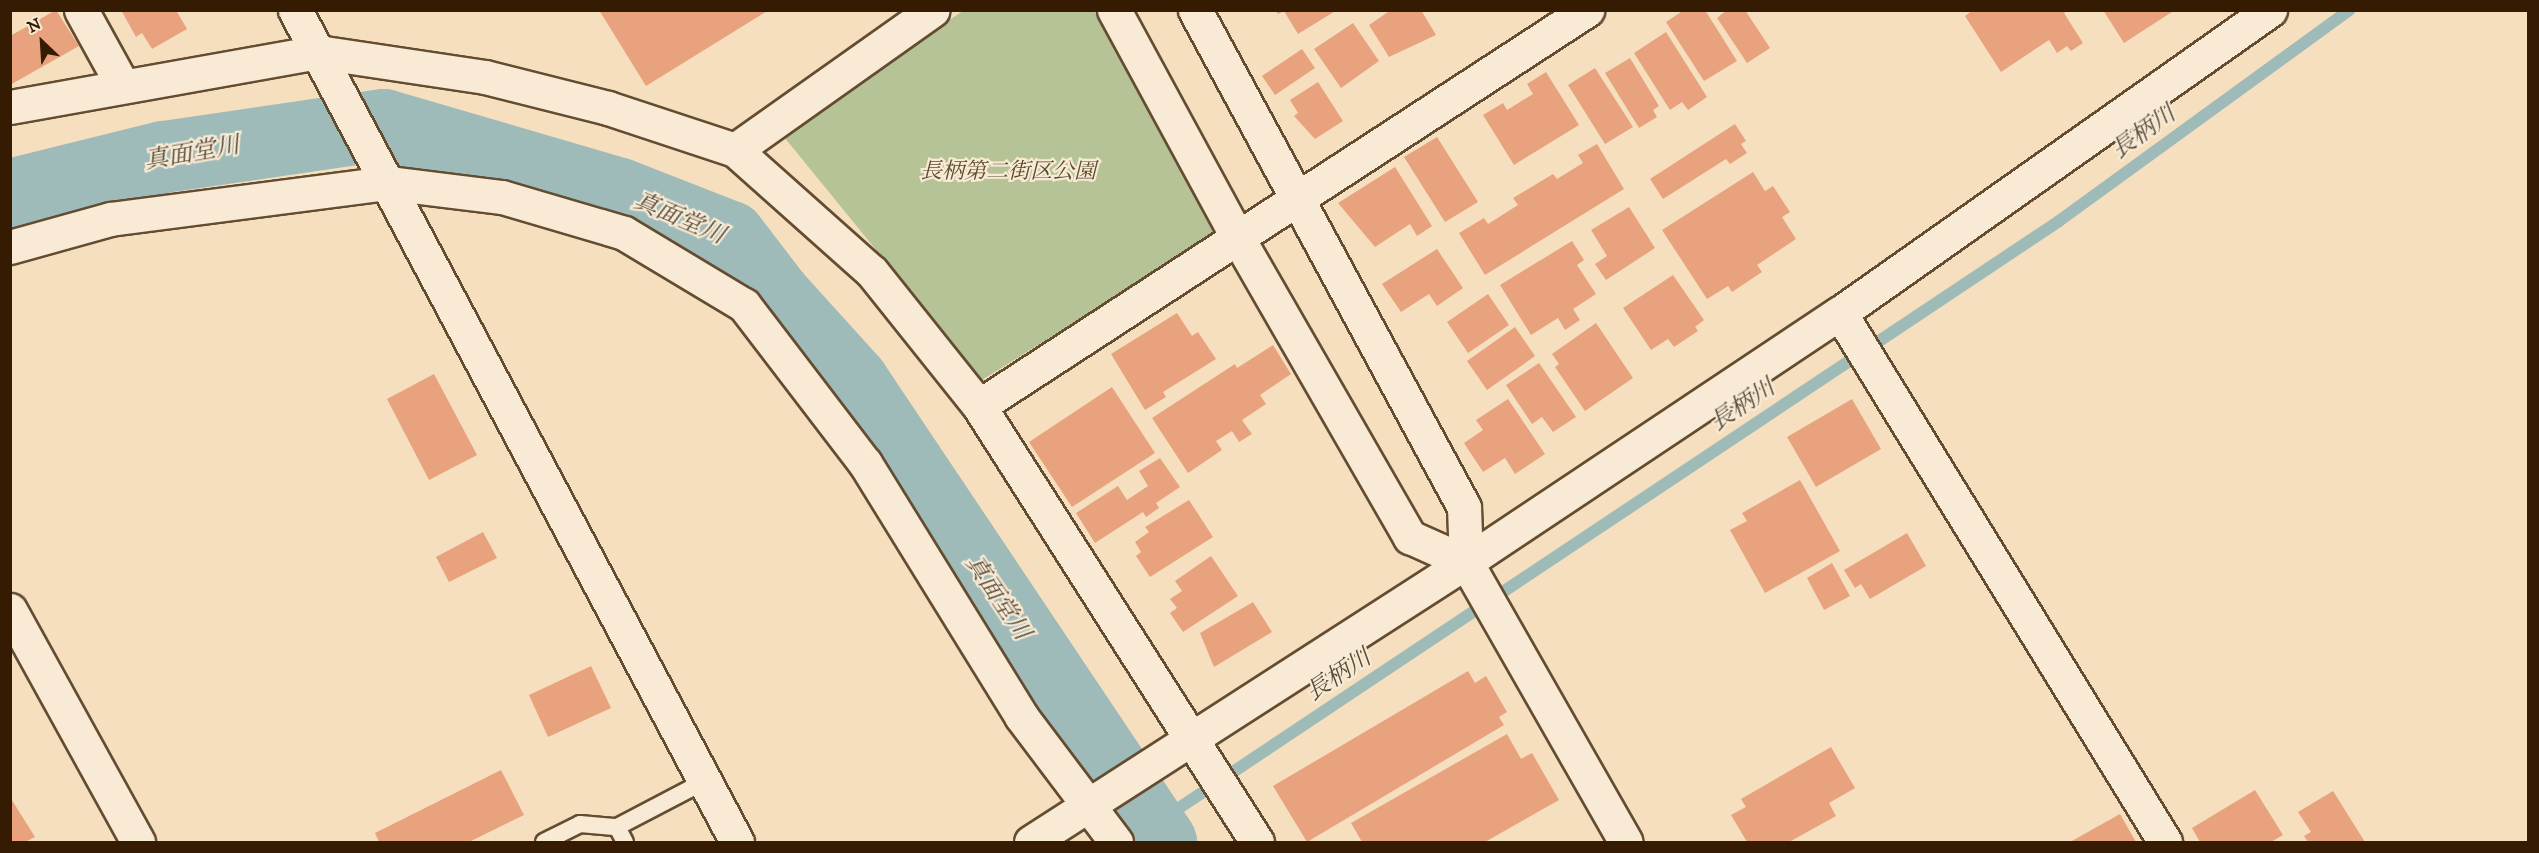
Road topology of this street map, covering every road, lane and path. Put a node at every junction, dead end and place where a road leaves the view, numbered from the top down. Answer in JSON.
{"nodes":[{"id":1,"x":81,"y":10,"type":"edge"},
{"id":2,"x":295,"y":10,"type":"edge"},
{"id":3,"x":933,"y":10,"type":"edge"},
{"id":4,"x":1114,"y":10,"type":"edge"},
{"id":5,"x":1194,"y":10,"type":"edge"},
{"id":6,"x":1587,"y":10,"type":"edge"},
{"id":7,"x":2270,"y":10,"type":"edge"},
{"id":8,"x":326,"y":64,"type":"junction"},
{"id":9,"x":123,"y":86,"type":"junction"},
{"id":10,"x":10,"y":107,"type":"edge"},
{"id":11,"x":735,"y":150,"type":"junction"},
{"id":12,"x":384,"y":176,"type":"junction"},
{"id":13,"x":1298,"y":202,"type":"junction"},
{"id":14,"x":1239,"y":240,"type":"junction"},
{"id":15,"x":10,"y":247,"type":"edge"},
{"id":16,"x":1840,"y":313,"type":"junction"},
{"id":17,"x":979,"y":406,"type":"junction"},
{"id":18,"x":1466,"y":562,"type":"junction"},
{"id":19,"x":10,"y":609,"type":"edge"},
{"id":20,"x":1182,"y":746,"type":"junction"},
{"id":21,"x":705,"y":781,"type":"junction"},
{"id":22,"x":1097,"y":801,"type":"junction"},
{"id":23,"x":616,"y":827,"type":"junction"},
{"id":24,"x":138,"y":843,"type":"edge"},
{"id":25,"x":544,"y":843,"type":"edge"},
{"id":26,"x":625,"y":843,"type":"edge"},
{"id":27,"x":737,"y":843,"type":"edge"},
{"id":28,"x":1031,"y":843,"type":"edge"},
{"id":29,"x":1116,"y":843,"type":"edge"},
{"id":30,"x":1257,"y":843,"type":"edge"},
{"id":31,"x":1626,"y":843,"type":"edge"},
{"id":32,"x":2165,"y":843,"type":"edge"}],
"edges":[{"from":1,"to":9,"type":"street"},
{"from":2,"to":8,"type":"street"},
{"from":3,"to":11,"type":"street"},
{"from":4,"to":14,"type":"street"},
{"from":5,"to":13,"type":"street"},
{"from":6,"to":13,"type":"street"},
{"from":7,"to":16,"type":"street"},
{"from":8,"to":9,"type":"street"},
{"from":8,"to":11,"type":"street"},
{"from":8,"to":12,"type":"street"},
{"from":9,"to":10,"type":"street"},
{"from":11,"to":17,"type":"street"},
{"from":12,"to":15,"type":"street"},
{"from":12,"to":21,"type":"street"},
{"from":12,"to":22,"type":"street"},
{"from":13,"to":14,"type":"street"},
{"from":13,"to":18,"type":"street"},
{"from":14,"to":17,"type":"street"},
{"from":14,"to":18,"type":"street"},
{"from":16,"to":18,"type":"street"},
{"from":16,"to":32,"type":"street"},
{"from":17,"to":20,"type":"street"},
{"from":18,"to":20,"type":"street"},
{"from":18,"to":31,"type":"street"},
{"from":19,"to":24,"type":"street"},
{"from":20,"to":22,"type":"street"},
{"from":20,"to":30,"type":"street"},
{"from":21,"to":23,"type":"lane"},
{"from":21,"to":27,"type":"street"},
{"from":22,"to":28,"type":"street"},
{"from":22,"to":29,"type":"street"},
{"from":23,"to":25,"type":"lane"},
{"from":23,"to":26,"type":"lane"}]}
